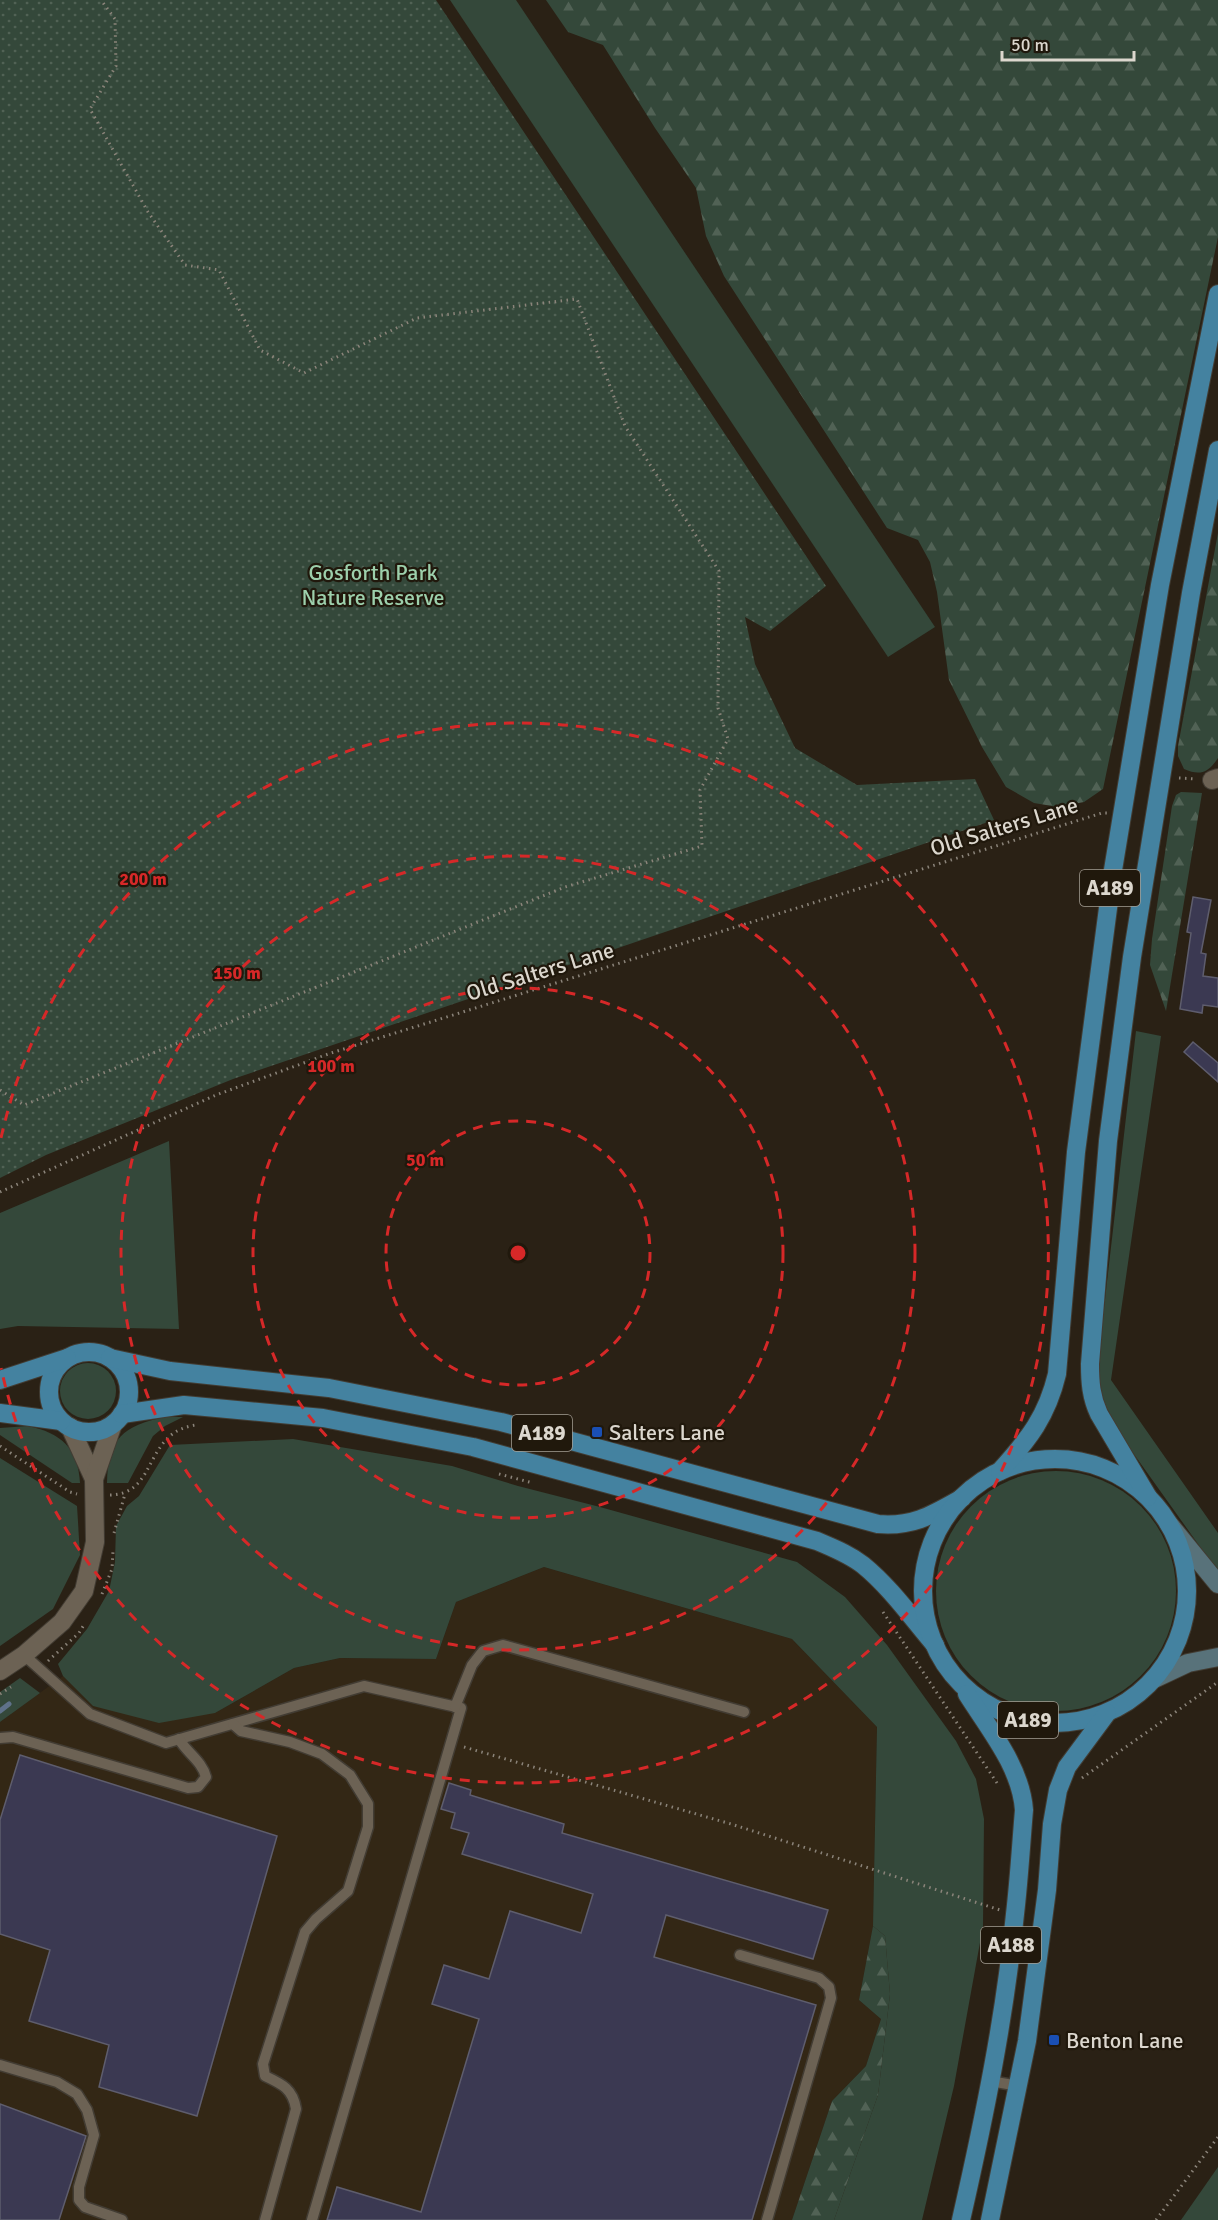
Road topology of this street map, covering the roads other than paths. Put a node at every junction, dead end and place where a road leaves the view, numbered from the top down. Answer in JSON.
{"nodes":[{"id":1,"x":1218,"y":294,"type":"edge"},
{"id":2,"x":1218,"y":450,"type":"edge"},
{"id":3,"x":67,"y":1358,"type":"junction"},
{"id":4,"x":110,"y":1358,"type":"junction"},
{"id":5,"x":0,"y":1380,"type":"edge"},
{"id":6,"x":0,"y":1413,"type":"edge"},
{"id":7,"x":117,"y":1419,"type":"junction"},
{"id":8,"x":66,"y":1424,"type":"junction"},
{"id":9,"x":1000,"y":1471,"type":"junction"},
{"id":10,"x":94,"y":1479,"type":"junction"},
{"id":11,"x":1148,"y":1497,"type":"junction"},
{"id":12,"x":962,"y":1498,"type":"junction"},
{"id":13,"x":1169,"y":1524,"type":"junction"},
{"id":14,"x":1218,"y":1584,"type":"edge"},
{"id":15,"x":935,"y":1645,"type":"junction"},
{"id":16,"x":24,"y":1655,"type":"junction"},
{"id":17,"x":1218,"y":1658,"type":"edge"},
{"id":18,"x":0,"y":1671,"type":"edge"},
{"id":19,"x":1154,"y":1679,"type":"junction"},
{"id":20,"x":960,"y":1682,"type":"junction"},
{"id":21,"x":455,"y":1707,"type":"junction"},
{"id":22,"x":744,"y":1712,"type":"dead end"},
{"id":23,"x":1107,"y":1713,"type":"junction"},
{"id":24,"x":233,"y":1724,"type":"junction"},
{"id":25,"x":0,"y":1738,"type":"edge"},
{"id":26,"x":179,"y":1739,"type":"junction"},
{"id":27,"x":740,"y":1955,"type":"dead end"},
{"id":28,"x":0,"y":2065,"type":"edge"},
{"id":29,"x":990,"y":2081,"type":"junction"},
{"id":30,"x":1019,"y":2086,"type":"junction"},
{"id":31,"x":122,"y":2220,"type":"edge"},
{"id":32,"x":265,"y":2220,"type":"edge"},
{"id":33,"x":312,"y":2220,"type":"edge"},
{"id":34,"x":767,"y":2220,"type":"edge"},
{"id":35,"x":961,"y":2220,"type":"edge"},
{"id":36,"x":990,"y":2220,"type":"edge"}],
"edges":[{"from":1,"to":9,"type":"main road","number":"A189"},
{"from":2,"to":11,"type":"main road","number":"A189"},
{"from":3,"to":4,"type":"main road","number":"A189"},
{"from":3,"to":5,"type":"main road","number":"A189"},
{"from":3,"to":8,"type":"main road"},
{"from":4,"to":7,"type":"main road"},
{"from":4,"to":12,"type":"main road","number":"A189"},
{"from":6,"to":8,"type":"main road","number":"A189"},
{"from":7,"to":8,"type":"main road","number":"A189"},
{"from":7,"to":10,"type":"street"},
{"from":7,"to":15,"type":"main road","number":"A189"},
{"from":8,"to":10,"type":"street"},
{"from":9,"to":11,"type":"main road","number":"A189"},
{"from":9,"to":12,"type":"main road","number":"A189"},
{"from":10,"to":16,"type":"street"},
{"from":11,"to":13,"type":"main road","number":"A189"},
{"from":12,"to":15,"type":"main road","number":"A189"},
{"from":13,"to":14,"type":"main road"},
{"from":13,"to":19,"type":"main road","number":"A189"},
{"from":15,"to":20,"type":"main road","number":"A189"},
{"from":16,"to":18,"type":"street"},
{"from":16,"to":26,"type":"lane"},
{"from":17,"to":19,"type":"main road"},
{"from":19,"to":23,"type":"main road","number":"A189"},
{"from":20,"to":23,"type":"main road","number":"A189"},
{"from":20,"to":29,"type":"main road","number":"A188"},
{"from":21,"to":22,"type":"lane"},
{"from":21,"to":24,"type":"lane"},
{"from":21,"to":33,"type":"lane"},
{"from":23,"to":30,"type":"main road","number":"A188"},
{"from":24,"to":26,"type":"lane"},
{"from":24,"to":32,"type":"lane"},
{"from":25,"to":26,"type":"lane"},
{"from":27,"to":34,"type":"lane"},
{"from":28,"to":31,"type":"lane"},
{"from":29,"to":30,"type":"lane"},
{"from":29,"to":35,"type":"main road","number":"A188"},
{"from":30,"to":36,"type":"main road","number":"A188"}]}
